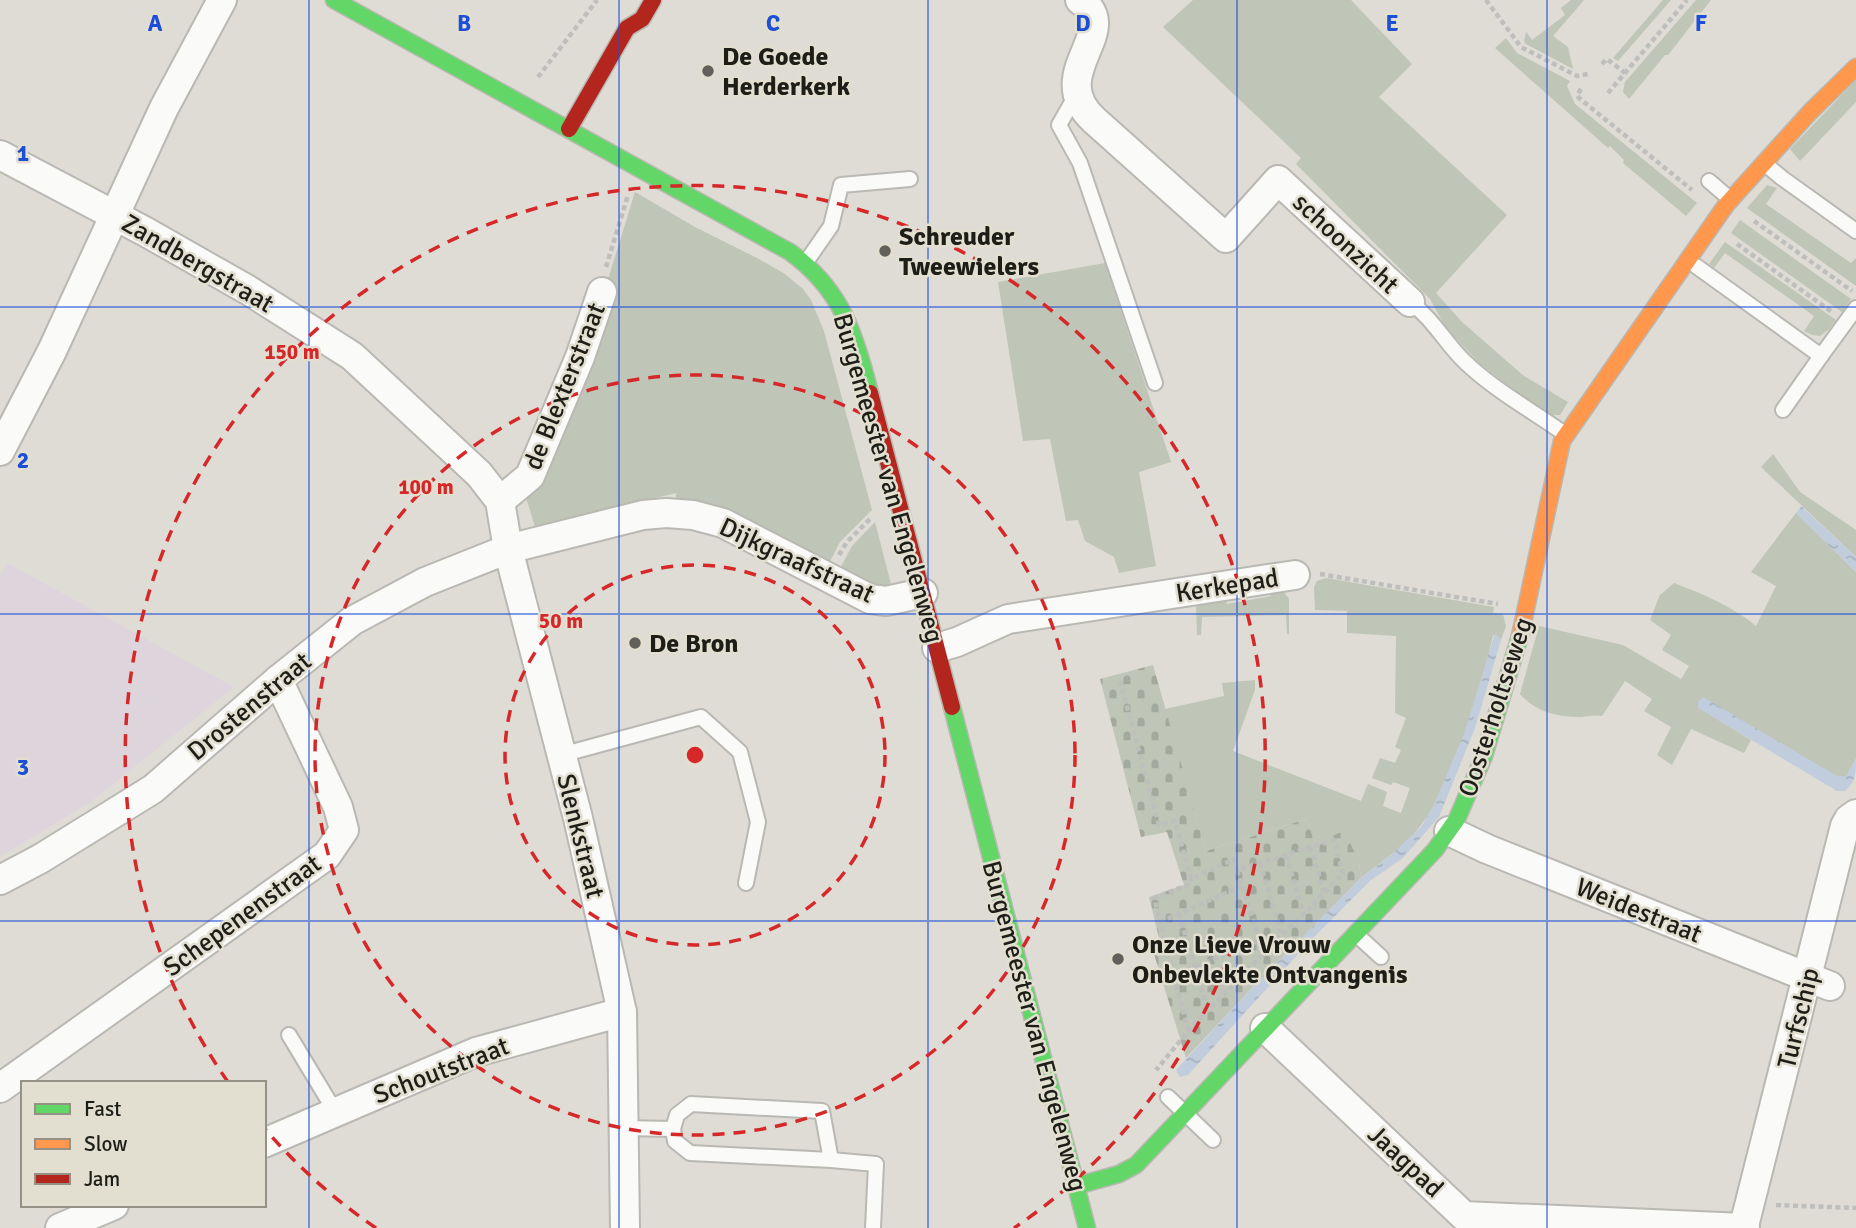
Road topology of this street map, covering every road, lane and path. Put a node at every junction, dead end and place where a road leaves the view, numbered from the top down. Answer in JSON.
{"nodes":[{"id":1,"x":222,"y":0,"type":"edge"},
{"id":2,"x":334,"y":0,"type":"edge"},
{"id":3,"x":597,"y":0,"type":"edge"},
{"id":4,"x":653,"y":0,"type":"edge"},
{"id":5,"x":1080,"y":0,"type":"edge"},
{"id":6,"x":1486,"y":0,"type":"edge"},
{"id":7,"x":1687,"y":0,"type":"edge"},
{"id":8,"x":642,"y":19,"type":"junction"},
{"id":9,"x":644,"y":38,"type":"dead end"},
{"id":10,"x":1602,"y":64,"type":"dead end"},
{"id":11,"x":1856,"y":67,"type":"edge"},
{"id":12,"x":1625,"y":73,"type":"junction"},
{"id":13,"x":1588,"y":74,"type":"dead end"},
{"id":14,"x":536,"y":81,"type":"dead end"},
{"id":15,"x":1581,"y":89,"type":"dead end"},
{"id":16,"x":1608,"y":93,"type":"dead end"},
{"id":17,"x":1076,"y":95,"type":"junction"},
{"id":18,"x":569,"y":129,"type":"junction"},
{"id":19,"x":0,"y":155,"type":"edge"},
{"id":20,"x":1763,"y":155,"type":"junction"},
{"id":21,"x":910,"y":179,"type":"dead end"},
{"id":22,"x":1709,"y":181,"type":"dead end"},
{"id":23,"x":631,"y":187,"type":"dead end"},
{"id":24,"x":1701,"y":198,"type":"dead end"},
{"id":25,"x":1731,"y":200,"type":"junction"},
{"id":26,"x":115,"y":216,"type":"junction"},
{"id":27,"x":1746,"y":216,"type":"dead end"},
{"id":28,"x":1856,"y":231,"type":"edge"},
{"id":29,"x":1728,"y":238,"type":"dead end"},
{"id":30,"x":806,"y":262,"type":"junction"},
{"id":31,"x":1696,"y":266,"type":"dead end"},
{"id":32,"x":601,"y":292,"type":"joint"},
{"id":33,"x":1856,"y":293,"type":"edge"},
{"id":34,"x":1410,"y":302,"type":"joint"},
{"id":35,"x":1856,"y":308,"type":"edge"},
{"id":36,"x":1830,"y":310,"type":"dead end"},
{"id":37,"x":1821,"y":356,"type":"junction"},
{"id":38,"x":1155,"y":383,"type":"dead end"},
{"id":39,"x":1783,"y":410,"type":"dead end"},
{"id":40,"x":1566,"y":435,"type":"junction"},
{"id":41,"x":0,"y":451,"type":"edge"},
{"id":42,"x":500,"y":501,"type":"junction"},
{"id":43,"x":873,"y":516,"type":"dead end"},
{"id":44,"x":508,"y":549,"type":"junction"},
{"id":45,"x":837,"y":560,"type":"dead end"},
{"id":46,"x":1295,"y":575,"type":"joint"},
{"id":47,"x":923,"y":593,"type":"junction"},
{"id":48,"x":1506,"y":607,"type":"dead end"},
{"id":49,"x":937,"y":648,"type":"junction"},
{"id":50,"x":278,"y":680,"type":"junction"},
{"id":51,"x":1120,"y":681,"type":"dead end"},
{"id":52,"x":561,"y":755,"type":"junction"},
{"id":53,"x":1856,"y":814,"type":"edge"},
{"id":54,"x":1449,"y":831,"type":"junction"},
{"id":55,"x":1311,"y":847,"type":"junction"},
{"id":56,"x":1286,"y":855,"type":"junction"},
{"id":57,"x":1260,"y":863,"type":"junction"},
{"id":58,"x":1237,"y":870,"type":"junction"},
{"id":59,"x":1191,"y":879,"type":"junction"},
{"id":60,"x":0,"y":880,"type":"edge"},
{"id":61,"x":746,"y":883,"type":"dead end"},
{"id":62,"x":1242,"y":886,"type":"junction"},
{"id":63,"x":1324,"y":893,"type":"junction"},
{"id":64,"x":1179,"y":914,"type":"junction"},
{"id":65,"x":1304,"y":914,"type":"junction"},
{"id":66,"x":1160,"y":922,"type":"junction"},
{"id":67,"x":1356,"y":934,"type":"junction"},
{"id":68,"x":1282,"y":936,"type":"junction"},
{"id":69,"x":1260,"y":940,"type":"junction"},
{"id":70,"x":1265,"y":953,"type":"junction"},
{"id":71,"x":1381,"y":957,"type":"dead end"},
{"id":72,"x":1196,"y":967,"type":"junction"},
{"id":73,"x":1174,"y":976,"type":"junction"},
{"id":74,"x":1819,"y":982,"type":"junction"},
{"id":75,"x":1208,"y":1010,"type":"junction"},
{"id":76,"x":622,"y":1012,"type":"junction"},
{"id":77,"x":1265,"y":1028,"type":"junction"},
{"id":78,"x":1188,"y":1031,"type":"junction"},
{"id":79,"x":289,"y":1035,"type":"dead end"},
{"id":80,"x":1156,"y":1070,"type":"dead end"},
{"id":81,"x":0,"y":1088,"type":"edge"},
{"id":82,"x":1168,"y":1097,"type":"dead end"},
{"id":83,"x":1184,"y":1112,"type":"junction"},
{"id":84,"x":336,"y":1113,"type":"junction"},
{"id":85,"x":623,"y":1128,"type":"junction"},
{"id":86,"x":673,"y":1129,"type":"junction"},
{"id":87,"x":1213,"y":1140,"type":"dead end"},
{"id":88,"x":266,"y":1142,"type":"edge"},
{"id":89,"x":831,"y":1160,"type":"junction"},
{"id":90,"x":1076,"y":1186,"type":"junction"},
{"id":91,"x":109,"y":1207,"type":"edge"},
{"id":92,"x":1856,"y":1208,"type":"edge"},
{"id":93,"x":1747,"y":1219,"type":"edge"},
{"id":94,"x":1519,"y":1223,"type":"edge"},
{"id":95,"x":60,"y":1228,"type":"edge"},
{"id":96,"x":625,"y":1228,"type":"edge"},
{"id":97,"x":873,"y":1228,"type":"edge"},
{"id":98,"x":1087,"y":1228,"type":"edge"}],
"edges":[{"from":1,"to":26,"type":"street"},
{"from":2,"to":18,"type":"street","name":"Burgemeester van Engelenweg"},
{"from":3,"to":14,"type":"path"},
{"from":4,"to":8,"type":"street"},
{"from":5,"to":17,"type":"street"},
{"from":6,"to":13,"type":"path"},
{"from":7,"to":12,"type":"path"},
{"from":8,"to":9,"type":"street"},
{"from":8,"to":18,"type":"street"},
{"from":10,"to":12,"type":"path"},
{"from":11,"to":20,"type":"street","name":"Oosterholtseweg"},
{"from":12,"to":16,"type":"path"},
{"from":15,"to":24,"type":"path"},
{"from":17,"to":34,"type":"street","name":"schoonzicht"},
{"from":17,"to":38,"type":"lane"},
{"from":18,"to":30,"type":"street","name":"Burgemeester van Engelenweg"},
{"from":19,"to":26,"type":"street","name":"Zandbergstraat"},
{"from":20,"to":25,"type":"street","name":"Oosterholtseweg"},
{"from":20,"to":28,"type":"lane"},
{"from":21,"to":30,"type":"lane"},
{"from":22,"to":25,"type":"lane"},
{"from":23,"to":32,"type":"path","name":"de Blexterstraat"},
{"from":25,"to":40,"type":"street","name":"Oosterholtseweg"},
{"from":26,"to":41,"type":"street"},
{"from":26,"to":42,"type":"street","name":"Zandbergstraat"},
{"from":27,"to":33,"type":"path"},
{"from":29,"to":36,"type":"path"},
{"from":30,"to":47,"type":"street","name":"Burgemeester van Engelenweg"},
{"from":31,"to":37,"type":"lane"},
{"from":32,"to":42,"type":"street","name":"de Blexterstraat"},
{"from":34,"to":40,"type":"lane"},
{"from":35,"to":37,"type":"lane"},
{"from":37,"to":39,"type":"lane"},
{"from":40,"to":54,"type":"street","name":"Oosterholtseweg"},
{"from":42,"to":44,"type":"street","name":"Zandbergstraat"},
{"from":43,"to":45,"type":"path"},
{"from":44,"to":47,"type":"street","name":"Dijkgraafstraat"},
{"from":44,"to":50,"type":"street","name":"Drostenstraat"},
{"from":44,"to":52,"type":"street","name":"Slenkstraat"},
{"from":46,"to":48,"type":"path","name":"Kerkepad"},
{"from":46,"to":49,"type":"street","name":"Kerkepad"},
{"from":47,"to":49,"type":"street","name":"Burgemeester van Engelenweg"},
{"from":49,"to":90,"type":"street","name":"Burgemeester van Engelenweg"},
{"from":50,"to":60,"type":"street","name":"Drostenstraat"},
{"from":50,"to":81,"type":"street","name":"Schepenenstraat"},
{"from":51,"to":59,"type":"path"},
{"from":52,"to":61,"type":"lane"},
{"from":52,"to":76,"type":"street","name":"Slenkstraat"},
{"from":53,"to":74,"type":"street","name":"Turfschip"},
{"from":54,"to":67,"type":"street","name":"Oosterholtseweg"},
{"from":54,"to":74,"type":"street","name":"Weidestraat"},
{"from":55,"to":56,"type":"path"},
{"from":55,"to":63,"type":"path"},
{"from":55,"to":63,"type":"path"},
{"from":56,"to":57,"type":"path"},
{"from":56,"to":65,"type":"path"},
{"from":57,"to":58,"type":"path"},
{"from":57,"to":68,"type":"path"},
{"from":58,"to":59,"type":"path"},
{"from":58,"to":62,"type":"path"},
{"from":59,"to":66,"type":"path"},
{"from":62,"to":64,"type":"path"},
{"from":62,"to":69,"type":"path"},
{"from":63,"to":65,"type":"path"},
{"from":64,"to":66,"type":"path"},
{"from":64,"to":72,"type":"path"},
{"from":65,"to":68,"type":"path"},
{"from":66,"to":73,"type":"path"},
{"from":67,"to":71,"type":"lane"},
{"from":67,"to":77,"type":"street","name":"Oosterholtseweg"},
{"from":68,"to":70,"type":"path"},
{"from":69,"to":70,"type":"path"},
{"from":69,"to":72,"type":"path"},
{"from":70,"to":75,"type":"path"},
{"from":72,"to":73,"type":"path"},
{"from":72,"to":75,"type":"path"},
{"from":73,"to":78,"type":"path"},
{"from":74,"to":93,"type":"street","name":"Turfschip"},
{"from":75,"to":78,"type":"path"},
{"from":76,"to":84,"type":"street","name":"Schoutstraat"},
{"from":76,"to":85,"type":"street","name":"Slenkstraat"},
{"from":77,"to":83,"type":"street","name":"Oosterholtseweg"},
{"from":77,"to":94,"type":"street","name":"Jaagpad"},
{"from":78,"to":80,"type":"path"},
{"from":79,"to":84,"type":"lane"},
{"from":82,"to":83,"type":"lane"},
{"from":83,"to":87,"type":"lane"},
{"from":83,"to":90,"type":"street","name":"Oosterholtseweg"},
{"from":84,"to":88,"type":"street","name":"Schoutstraat"},
{"from":85,"to":86,"type":"lane"},
{"from":85,"to":96,"type":"street","name":"Slenkstraat"},
{"from":86,"to":89,"type":"lane"},
{"from":86,"to":89,"type":"lane"},
{"from":89,"to":97,"type":"lane"},
{"from":90,"to":98,"type":"street","name":"Burgemeester van Engelenweg"},
{"from":91,"to":95,"type":"street"},
{"from":92,"to":93,"type":"path"},
{"from":93,"to":94,"type":"street","name":"Jaagpad"}]}
